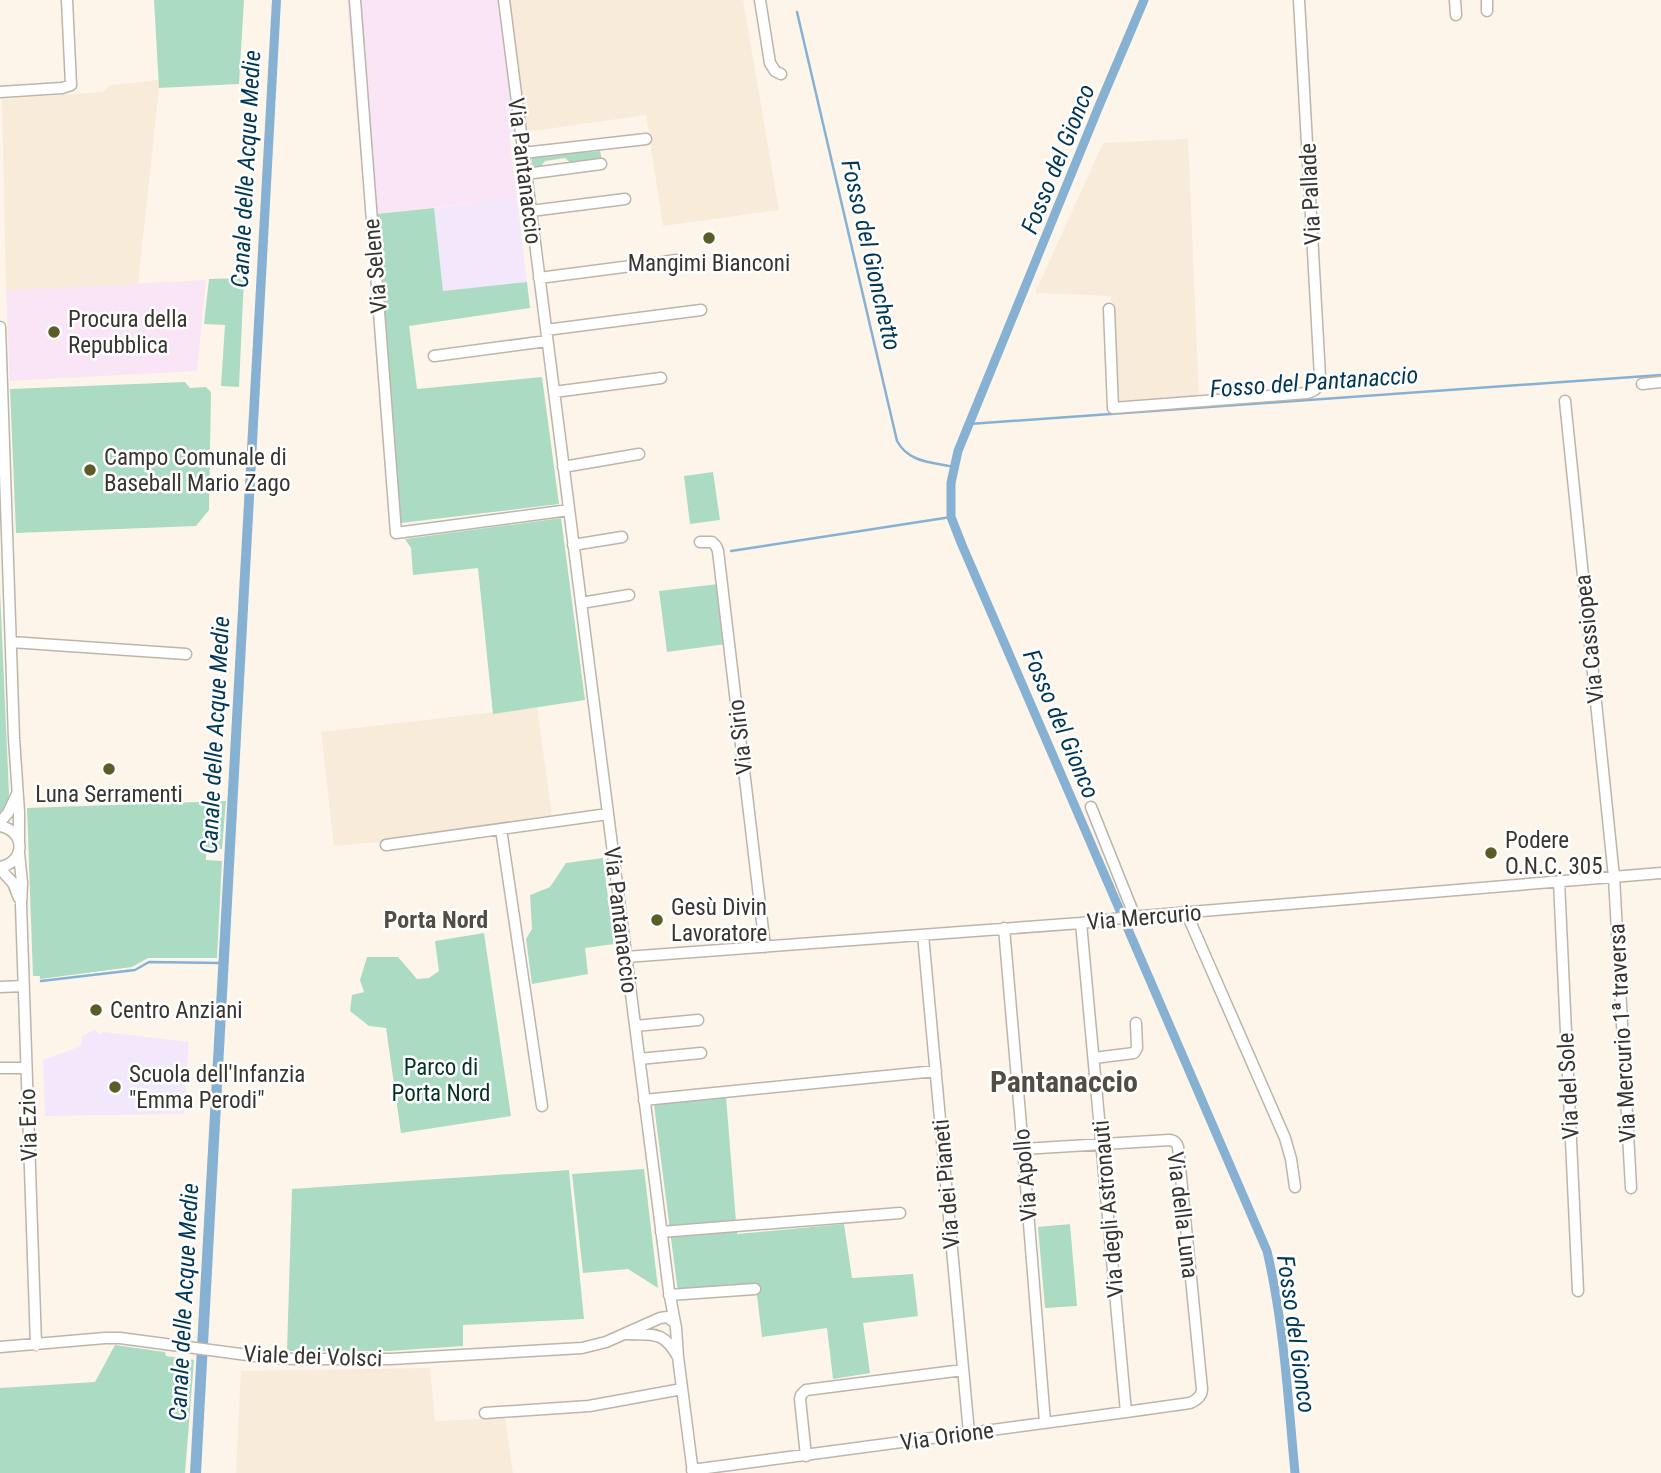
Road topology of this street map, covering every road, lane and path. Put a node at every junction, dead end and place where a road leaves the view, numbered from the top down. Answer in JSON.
{"nodes":[{"id":1,"x":68,"y":0,"type":"edge"},
{"id":2,"x":355,"y":0,"type":"edge"},
{"id":3,"x":503,"y":0,"type":"edge"},
{"id":4,"x":760,"y":0,"type":"edge"},
{"id":5,"x":1299,"y":0,"type":"edge"},
{"id":6,"x":1455,"y":0,"type":"edge"},
{"id":7,"x":1456,"y":15,"type":"dead end"},
{"id":8,"x":781,"y":74,"type":"dead end"},
{"id":9,"x":0,"y":92,"type":"edge"},
{"id":10,"x":646,"y":139,"type":"dead end"},
{"id":11,"x":564,"y":150,"type":"junction"},
{"id":12,"x":523,"y":153,"type":"junction"},
{"id":13,"x":601,"y":164,"type":"dead end"},
{"id":14,"x":566,"y":167,"type":"junction"},
{"id":15,"x":526,"y":174,"type":"junction"},
{"id":16,"x":625,"y":199,"type":"dead end"},
{"id":17,"x":531,"y":211,"type":"junction"},
{"id":18,"x":677,"y":260,"type":"dead end"},
{"id":19,"x":539,"y":278,"type":"junction"},
{"id":20,"x":1109,"y":309,"type":"dead end"},
{"id":21,"x":701,"y":310,"type":"dead end"},
{"id":22,"x":0,"y":327,"type":"edge"},
{"id":23,"x":547,"y":336,"type":"junction"},
{"id":24,"x":434,"y":356,"type":"dead end"},
{"id":25,"x":662,"y":378,"type":"dead end"},
{"id":26,"x":1661,"y":382,"type":"edge"},
{"id":27,"x":1642,"y":384,"type":"dead end"},
{"id":28,"x":554,"y":392,"type":"junction"},
{"id":29,"x":1565,"y":401,"type":"dead end"},
{"id":30,"x":639,"y":454,"type":"dead end"},
{"id":31,"x":564,"y":467,"type":"junction"},
{"id":32,"x":569,"y":510,"type":"junction"},
{"id":33,"x":622,"y":537,"type":"dead end"},
{"id":34,"x":700,"y":542,"type":"dead end"},
{"id":35,"x":573,"y":545,"type":"junction"},
{"id":36,"x":4,"y":573,"type":"edge"},
{"id":37,"x":629,"y":595,"type":"dead end"},
{"id":38,"x":581,"y":603,"type":"junction"},
{"id":39,"x":10,"y":642,"type":"junction"},
{"id":40,"x":186,"y":654,"type":"dead end"},
{"id":41,"x":17,"y":793,"type":"junction"},
{"id":42,"x":1091,"y":807,"type":"dead end"},
{"id":43,"x":608,"y":814,"type":"junction"},
{"id":44,"x":0,"y":824,"type":"edge"},
{"id":45,"x":501,"y":829,"type":"junction"},
{"id":46,"x":19,"y":841,"type":"junction"},
{"id":47,"x":386,"y":845,"type":"dead end"},
{"id":48,"x":19,"y":853,"type":"junction"},
{"id":49,"x":0,"y":868,"type":"edge"},
{"id":50,"x":1661,"y":873,"type":"edge"},
{"id":51,"x":1614,"y":877,"type":"junction"},
{"id":52,"x":1559,"y":881,"type":"junction"},
{"id":53,"x":21,"y":905,"type":"junction"},
{"id":54,"x":1186,"y":912,"type":"junction"},
{"id":55,"x":1133,"y":917,"type":"junction"},
{"id":56,"x":1081,"y":923,"type":"junction"},
{"id":57,"x":1003,"y":928,"type":"junction"},
{"id":58,"x":923,"y":935,"type":"junction"},
{"id":59,"x":765,"y":947,"type":"junction"},
{"id":60,"x":626,"y":957,"type":"junction"},
{"id":61,"x":0,"y":986,"type":"edge"},
{"id":62,"x":23,"y":986,"type":"junction"},
{"id":63,"x":698,"y":1020,"type":"dead end"},
{"id":64,"x":1136,"y":1023,"type":"dead end"},
{"id":65,"x":635,"y":1026,"type":"junction"},
{"id":66,"x":701,"y":1053,"type":"dead end"},
{"id":67,"x":1094,"y":1058,"type":"junction"},
{"id":68,"x":639,"y":1059,"type":"junction"},
{"id":69,"x":0,"y":1068,"type":"edge"},
{"id":70,"x":26,"y":1068,"type":"junction"},
{"id":71,"x":936,"y":1071,"type":"junction"},
{"id":72,"x":644,"y":1100,"type":"junction"},
{"id":73,"x":542,"y":1106,"type":"dead end"},
{"id":74,"x":1102,"y":1143,"type":"junction"},
{"id":75,"x":1023,"y":1149,"type":"junction"},
{"id":76,"x":1295,"y":1187,"type":"dead end"},
{"id":77,"x":1631,"y":1188,"type":"dead end"},
{"id":78,"x":900,"y":1213,"type":"dead end"},
{"id":79,"x":661,"y":1232,"type":"junction"},
{"id":80,"x":755,"y":1289,"type":"dead end"},
{"id":81,"x":1578,"y":1291,"type":"dead end"},
{"id":82,"x":670,"y":1295,"type":"junction"},
{"id":83,"x":661,"y":1318,"type":"junction"},
{"id":84,"x":675,"y":1326,"type":"junction"},
{"id":85,"x":625,"y":1334,"type":"junction"},
{"id":86,"x":661,"y":1337,"type":"junction"},
{"id":87,"x":36,"y":1345,"type":"junction"},
{"id":88,"x":0,"y":1347,"type":"edge"},
{"id":89,"x":678,"y":1357,"type":"junction"},
{"id":90,"x":963,"y":1370,"type":"junction"},
{"id":91,"x":682,"y":1389,"type":"junction"},
{"id":92,"x":1199,"y":1397,"type":"joint"},
{"id":93,"x":1126,"y":1412,"type":"junction"},
{"id":94,"x":485,"y":1413,"type":"dead end"},
{"id":95,"x":1045,"y":1422,"type":"junction"},
{"id":96,"x":969,"y":1433,"type":"junction"},
{"id":97,"x":806,"y":1455,"type":"junction"},
{"id":98,"x":692,"y":1472,"type":"edge"}],
"edges":[{"from":1,"to":9,"type":"street"},
{"from":2,"to":32,"type":"street","name":"Via Selene"},
{"from":3,"to":12,"type":"street","name":"Via Pantanaccio"},
{"from":4,"to":8,"type":"street"},
{"from":5,"to":20,"type":"street","name":"Via Pallade"},
{"from":6,"to":7,"type":"street"},
{"from":10,"to":11,"type":"street"},
{"from":11,"to":12,"type":"street"},
{"from":11,"to":14,"type":"street"},
{"from":12,"to":15,"type":"street","name":"Via Pantanaccio"},
{"from":13,"to":14,"type":"street"},
{"from":14,"to":15,"type":"street"},
{"from":15,"to":17,"type":"street","name":"Via Pantanaccio"},
{"from":16,"to":17,"type":"street"},
{"from":17,"to":19,"type":"street","name":"Via Pantanaccio"},
{"from":18,"to":19,"type":"street"},
{"from":19,"to":23,"type":"street","name":"Via Pantanaccio"},
{"from":21,"to":23,"type":"street"},
{"from":22,"to":36,"type":"street"},
{"from":23,"to":24,"type":"street"},
{"from":23,"to":28,"type":"street","name":"Via Pantanaccio"},
{"from":25,"to":28,"type":"street"},
{"from":26,"to":27,"type":"street"},
{"from":28,"to":31,"type":"street","name":"Via Pantanaccio"},
{"from":29,"to":51,"type":"street","name":"Via Cassiopea"},
{"from":30,"to":31,"type":"street"},
{"from":31,"to":32,"type":"street","name":"Via Pantanaccio"},
{"from":32,"to":35,"type":"street","name":"Via Pantanaccio"},
{"from":33,"to":35,"type":"street"},
{"from":34,"to":59,"type":"street","name":"Via Sirio"},
{"from":35,"to":38,"type":"street","name":"Via Pantanaccio"},
{"from":36,"to":39,"type":"street"},
{"from":37,"to":38,"type":"street"},
{"from":38,"to":43,"type":"street","name":"Via Pantanaccio"},
{"from":39,"to":40,"type":"street"},
{"from":39,"to":41,"type":"street"},
{"from":41,"to":44,"type":"street"},
{"from":41,"to":46,"type":"street"},
{"from":42,"to":55,"type":"street"},
{"from":43,"to":45,"type":"street"},
{"from":43,"to":60,"type":"street","name":"Via Pantanaccio"},
{"from":44,"to":46,"type":"street"},
{"from":45,"to":47,"type":"street"},
{"from":45,"to":73,"type":"street"},
{"from":46,"to":48,"type":"street","name":"Via Ezio"},
{"from":48,"to":49,"type":"street"},
{"from":48,"to":53,"type":"street","name":"Via Ezio"},
{"from":49,"to":53,"type":"street","name":"Via Ezio"},
{"from":50,"to":51,"type":"street","name":"Via Mercurio"},
{"from":51,"to":52,"type":"street","name":"Via Mercurio"},
{"from":51,"to":77,"type":"street","name":"Via Mercurio 1ª traversa"},
{"from":52,"to":54,"type":"street","name":"Via Mercurio"},
{"from":52,"to":81,"type":"street","name":"Via del Sole"},
{"from":53,"to":62,"type":"street","name":"Via Ezio"},
{"from":54,"to":55,"type":"street","name":"Via Mercurio"},
{"from":54,"to":76,"type":"street"},
{"from":55,"to":56,"type":"street","name":"Via Mercurio"},
{"from":56,"to":57,"type":"street","name":"Via Mercurio"},
{"from":56,"to":67,"type":"street","name":"Via degli Astronauti"},
{"from":57,"to":58,"type":"street","name":"Via Mercurio"},
{"from":57,"to":75,"type":"street","name":"Via Apollo"},
{"from":58,"to":59,"type":"street","name":"Via Mercurio"},
{"from":58,"to":71,"type":"street","name":"Via dei Pianeti"},
{"from":59,"to":60,"type":"street","name":"Via Mercurio"},
{"from":60,"to":65,"type":"street","name":"Via Pantanaccio"},
{"from":61,"to":62,"type":"street"},
{"from":62,"to":70,"type":"street","name":"Via Ezio"},
{"from":63,"to":65,"type":"street"},
{"from":64,"to":67,"type":"street"},
{"from":65,"to":68,"type":"street","name":"Via Pantanaccio"},
{"from":66,"to":68,"type":"street"},
{"from":67,"to":74,"type":"street","name":"Via degli Astronauti"},
{"from":68,"to":72,"type":"street","name":"Via Pantanaccio"},
{"from":69,"to":70,"type":"street"},
{"from":70,"to":87,"type":"street","name":"Via Ezio"},
{"from":71,"to":72,"type":"street"},
{"from":71,"to":90,"type":"street","name":"Via dei Pianeti"},
{"from":72,"to":79,"type":"street","name":"Via Pantanaccio"},
{"from":74,"to":75,"type":"street","name":"Via della Luna"},
{"from":74,"to":92,"type":"street","name":"Via della Luna"},
{"from":74,"to":93,"type":"street","name":"Via degli Astronauti"},
{"from":75,"to":95,"type":"street","name":"Via Apollo"},
{"from":78,"to":79,"type":"street"},
{"from":79,"to":82,"type":"street","name":"Via Pantanaccio"},
{"from":80,"to":82,"type":"street"},
{"from":82,"to":83,"type":"street","name":"Via Pantanaccio"},
{"from":82,"to":84,"type":"street","name":"Via Pantanaccio"},
{"from":83,"to":84,"type":"street"},
{"from":83,"to":85,"type":"street","name":"Viale dei Volsci"},
{"from":83,"to":86,"type":"street"},
{"from":84,"to":86,"type":"street"},
{"from":84,"to":89,"type":"street","name":"Via Pantanaccio"},
{"from":85,"to":86,"type":"street","name":"Viale dei Volsci"},
{"from":85,"to":87,"type":"street","name":"Viale dei Volsci"},
{"from":86,"to":89,"type":"street"},
{"from":87,"to":88,"type":"street","name":"Viale dei Volsci"},
{"from":89,"to":91,"type":"street","name":"Via Pantanaccio"},
{"from":90,"to":96,"type":"street","name":"Via dei Pianeti"},
{"from":90,"to":97,"type":"street"},
{"from":91,"to":94,"type":"street"},
{"from":91,"to":98,"type":"street","name":"Via Pantanaccio"},
{"from":92,"to":93,"type":"street","name":"Via Orione"},
{"from":93,"to":95,"type":"street","name":"Via Orione"},
{"from":95,"to":96,"type":"street","name":"Via Orione"},
{"from":96,"to":97,"type":"street","name":"Via Orione"},
{"from":97,"to":98,"type":"street","name":"Via Orione"}]}
